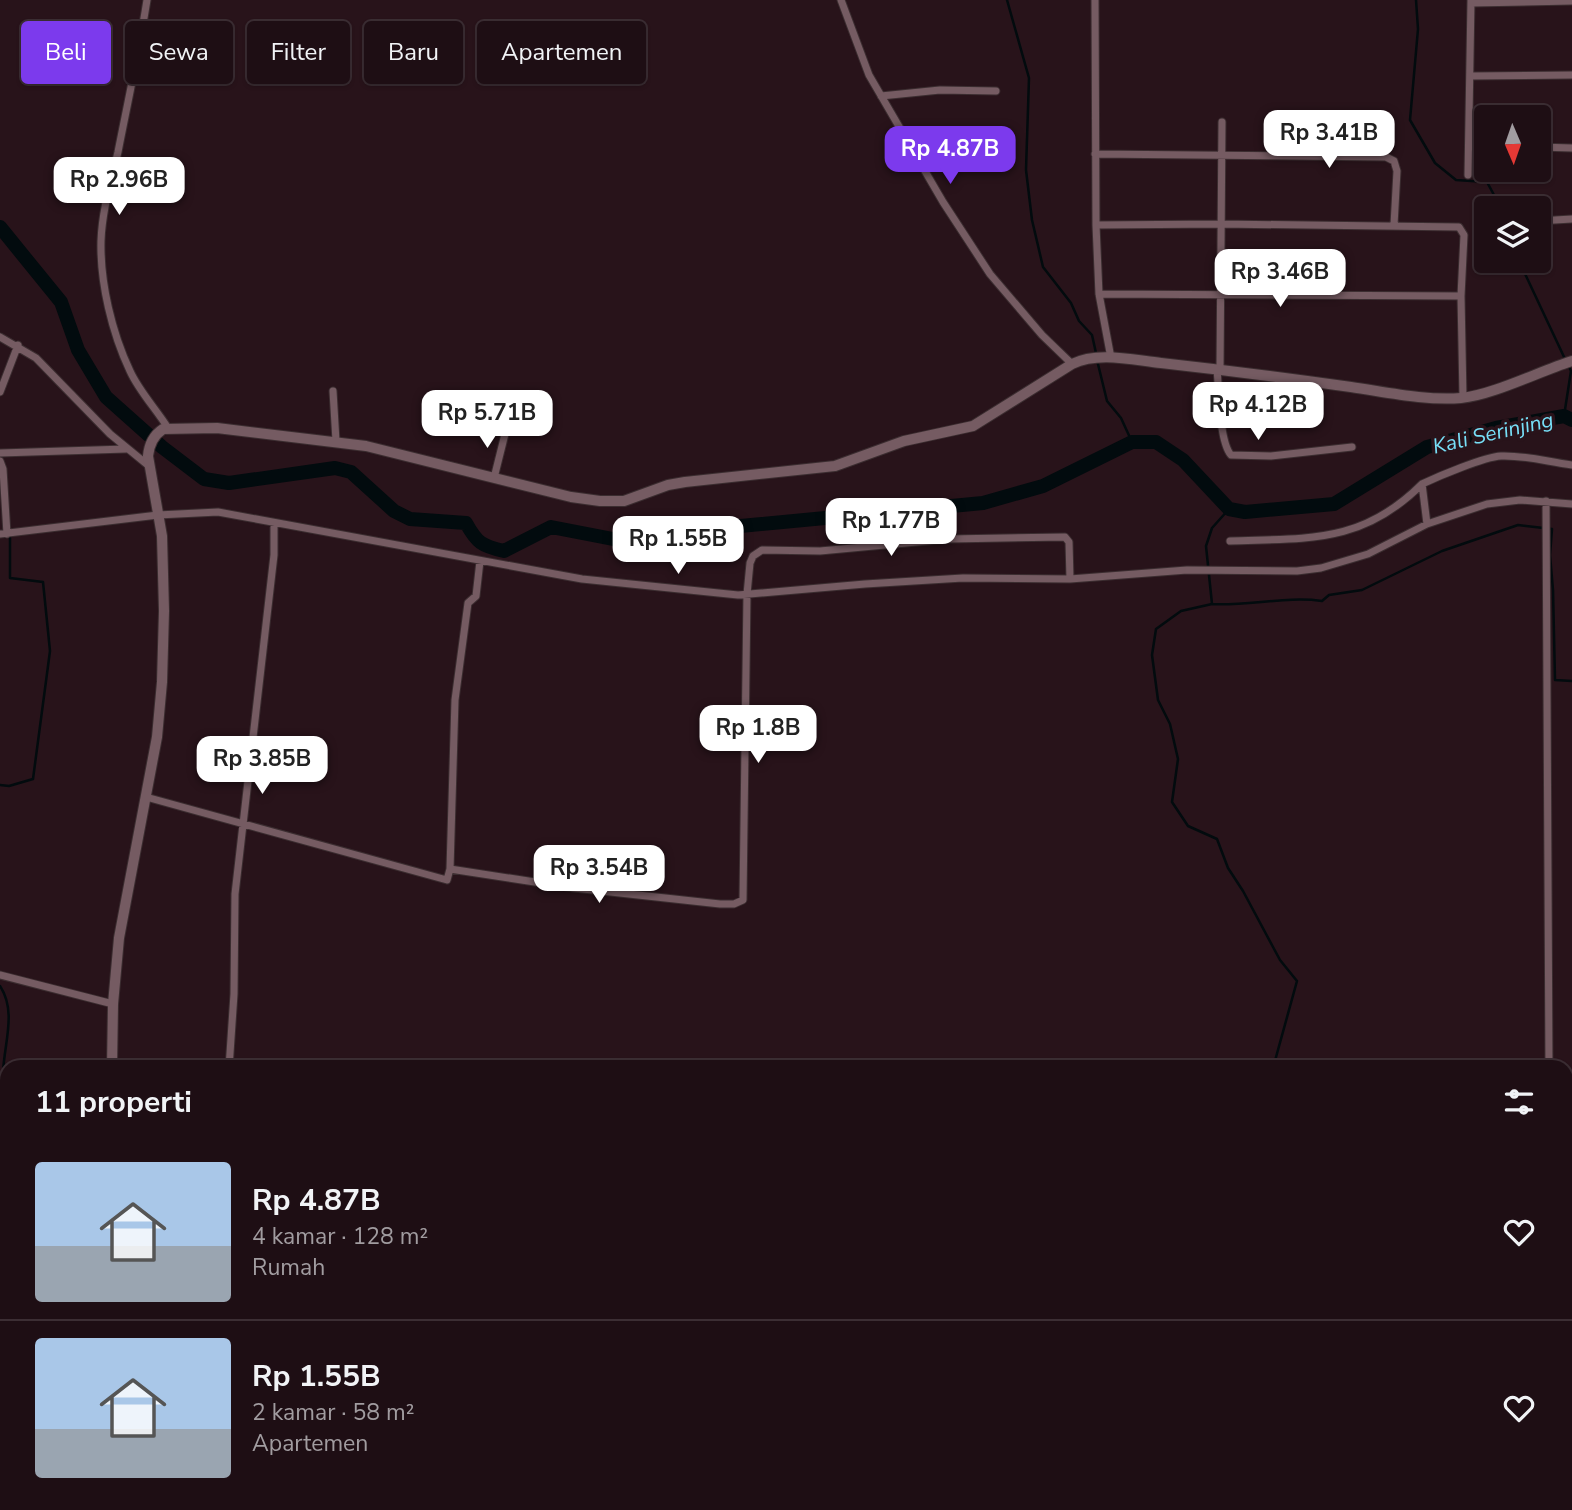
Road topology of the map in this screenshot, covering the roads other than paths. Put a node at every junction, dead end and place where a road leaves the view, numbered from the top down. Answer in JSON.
{"nodes":[{"id":1,"x":147,"y":0,"type":"edge"},
{"id":2,"x":841,"y":0,"type":"edge"},
{"id":3,"x":1095,"y":0,"type":"edge"},
{"id":4,"x":1471,"y":1,"type":"edge"},
{"id":5,"x":1572,"y":1,"type":"edge"},
{"id":6,"x":1572,"y":75,"type":"edge"},
{"id":7,"x":1471,"y":76,"type":"junction"},
{"id":8,"x":996,"y":91,"type":"dead end"},
{"id":9,"x":881,"y":96,"type":"junction"},
{"id":10,"x":1222,"y":122,"type":"dead end"},
{"id":11,"x":1470,"y":147,"type":"junction"},
{"id":12,"x":1474,"y":147,"type":"edge"},
{"id":13,"x":1551,"y":147,"type":"edge"},
{"id":14,"x":1572,"y":148,"type":"edge"},
{"id":15,"x":1095,"y":154,"type":"junction"},
{"id":16,"x":1223,"y":154,"type":"junction"},
{"id":17,"x":1468,"y":175,"type":"dead end"},
{"id":18,"x":1572,"y":219,"type":"edge"},
{"id":19,"x":1551,"y":220,"type":"edge"},
{"id":20,"x":1221,"y":224,"type":"junction"},
{"id":21,"x":1096,"y":225,"type":"junction"},
{"id":22,"x":1394,"y":225,"type":"junction"},
{"id":23,"x":1099,"y":294,"type":"junction"},
{"id":24,"x":1221,"y":295,"type":"junction"},
{"id":25,"x":1461,"y":296,"type":"junction"},
{"id":26,"x":0,"y":337,"type":"edge"},
{"id":27,"x":18,"y":345,"type":"junction"},
{"id":28,"x":1107,"y":358,"type":"junction"},
{"id":29,"x":1572,"y":361,"type":"edge"},
{"id":30,"x":1072,"y":364,"type":"junction"},
{"id":31,"x":1219,"y":369,"type":"junction"},
{"id":32,"x":333,"y":391,"type":"dead end"},
{"id":33,"x":0,"y":392,"type":"edge"},
{"id":34,"x":1463,"y":398,"type":"junction"},
{"id":35,"x":168,"y":428,"type":"junction"},
{"id":36,"x":506,"y":430,"type":"dead end"},
{"id":37,"x":336,"y":441,"type":"junction"},
{"id":38,"x":1352,"y":447,"type":"dead end"},
{"id":39,"x":127,"y":449,"type":"junction"},
{"id":40,"x":0,"y":453,"type":"edge"},
{"id":41,"x":0,"y":461,"type":"edge"},
{"id":42,"x":1572,"y":465,"type":"edge"},
{"id":43,"x":149,"y":466,"type":"junction"},
{"id":44,"x":494,"y":478,"type":"junction"},
{"id":45,"x":1422,"y":484,"type":"junction"},
{"id":46,"x":1546,"y":501,"type":"junction"},
{"id":47,"x":1572,"y":504,"type":"edge"},
{"id":48,"x":159,"y":515,"type":"junction"},
{"id":49,"x":274,"y":524,"type":"junction"},
{"id":50,"x":1427,"y":524,"type":"junction"},
{"id":51,"x":7,"y":534,"type":"edge"},
{"id":52,"x":1230,"y":541,"type":"dead end"},
{"id":53,"x":480,"y":561,"type":"junction"},
{"id":54,"x":1070,"y":579,"type":"junction"},
{"id":55,"x":747,"y":594,"type":"junction"},
{"id":56,"x":146,"y":797,"type":"junction"},
{"id":57,"x":244,"y":823,"type":"junction"},
{"id":58,"x":450,"y":869,"type":"junction"},
{"id":59,"x":0,"y":975,"type":"edge"},
{"id":60,"x":113,"y":1004,"type":"junction"},
{"id":61,"x":112,"y":1060,"type":"edge"},
{"id":62,"x":230,"y":1060,"type":"edge"},
{"id":63,"x":1549,"y":1060,"type":"edge"}],
"edges":[{"from":1,"to":35,"type":"street"},
{"from":2,"to":9,"type":"street"},
{"from":3,"to":15,"type":"street"},
{"from":4,"to":5,"type":"street"},
{"from":4,"to":7,"type":"street"},
{"from":6,"to":7,"type":"street"},
{"from":7,"to":11,"type":"street"},
{"from":8,"to":9,"type":"street"},
{"from":9,"to":30,"type":"street"},
{"from":10,"to":16,"type":"street"},
{"from":11,"to":12,"type":"street"},
{"from":11,"to":17,"type":"street"},
{"from":13,"to":14,"type":"street"},
{"from":15,"to":16,"type":"street"},
{"from":15,"to":21,"type":"street"},
{"from":16,"to":20,"type":"street"},
{"from":16,"to":22,"type":"street"},
{"from":18,"to":19,"type":"street"},
{"from":20,"to":21,"type":"street"},
{"from":20,"to":22,"type":"street"},
{"from":20,"to":24,"type":"street"},
{"from":21,"to":23,"type":"street"},
{"from":22,"to":25,"type":"street"},
{"from":23,"to":24,"type":"street"},
{"from":23,"to":28,"type":"street"},
{"from":24,"to":25,"type":"street"},
{"from":24,"to":31,"type":"street"},
{"from":25,"to":34,"type":"street"},
{"from":26,"to":27,"type":"street"},
{"from":27,"to":33,"type":"street"},
{"from":27,"to":39,"type":"street"},
{"from":28,"to":30,"type":"main road"},
{"from":28,"to":31,"type":"main road"},
{"from":29,"to":34,"type":"main road"},
{"from":30,"to":44,"type":"main road"},
{"from":31,"to":34,"type":"main road"},
{"from":31,"to":38,"type":"street"},
{"from":32,"to":37,"type":"street"},
{"from":35,"to":37,"type":"main road"},
{"from":35,"to":43,"type":"main road"},
{"from":36,"to":44,"type":"street"},
{"from":37,"to":44,"type":"main road"},
{"from":39,"to":40,"type":"street"},
{"from":39,"to":43,"type":"street"},
{"from":41,"to":51,"type":"street"},
{"from":42,"to":45,"type":"street"},
{"from":43,"to":48,"type":"main road"},
{"from":45,"to":50,"type":"street"},
{"from":45,"to":52,"type":"street"},
{"from":46,"to":47,"type":"street"},
{"from":46,"to":50,"type":"street"},
{"from":46,"to":63,"type":"street"},
{"from":48,"to":49,"type":"street"},
{"from":48,"to":51,"type":"street"},
{"from":48,"to":56,"type":"main road"},
{"from":49,"to":53,"type":"street"},
{"from":49,"to":57,"type":"street"},
{"from":50,"to":54,"type":"street"},
{"from":53,"to":55,"type":"street"},
{"from":53,"to":58,"type":"street"},
{"from":54,"to":55,"type":"street"},
{"from":54,"to":55,"type":"street"},
{"from":55,"to":58,"type":"street"},
{"from":56,"to":57,"type":"street"},
{"from":56,"to":60,"type":"main road"},
{"from":57,"to":58,"type":"street"},
{"from":57,"to":62,"type":"street"},
{"from":59,"to":60,"type":"street"},
{"from":60,"to":61,"type":"main road"}]}
